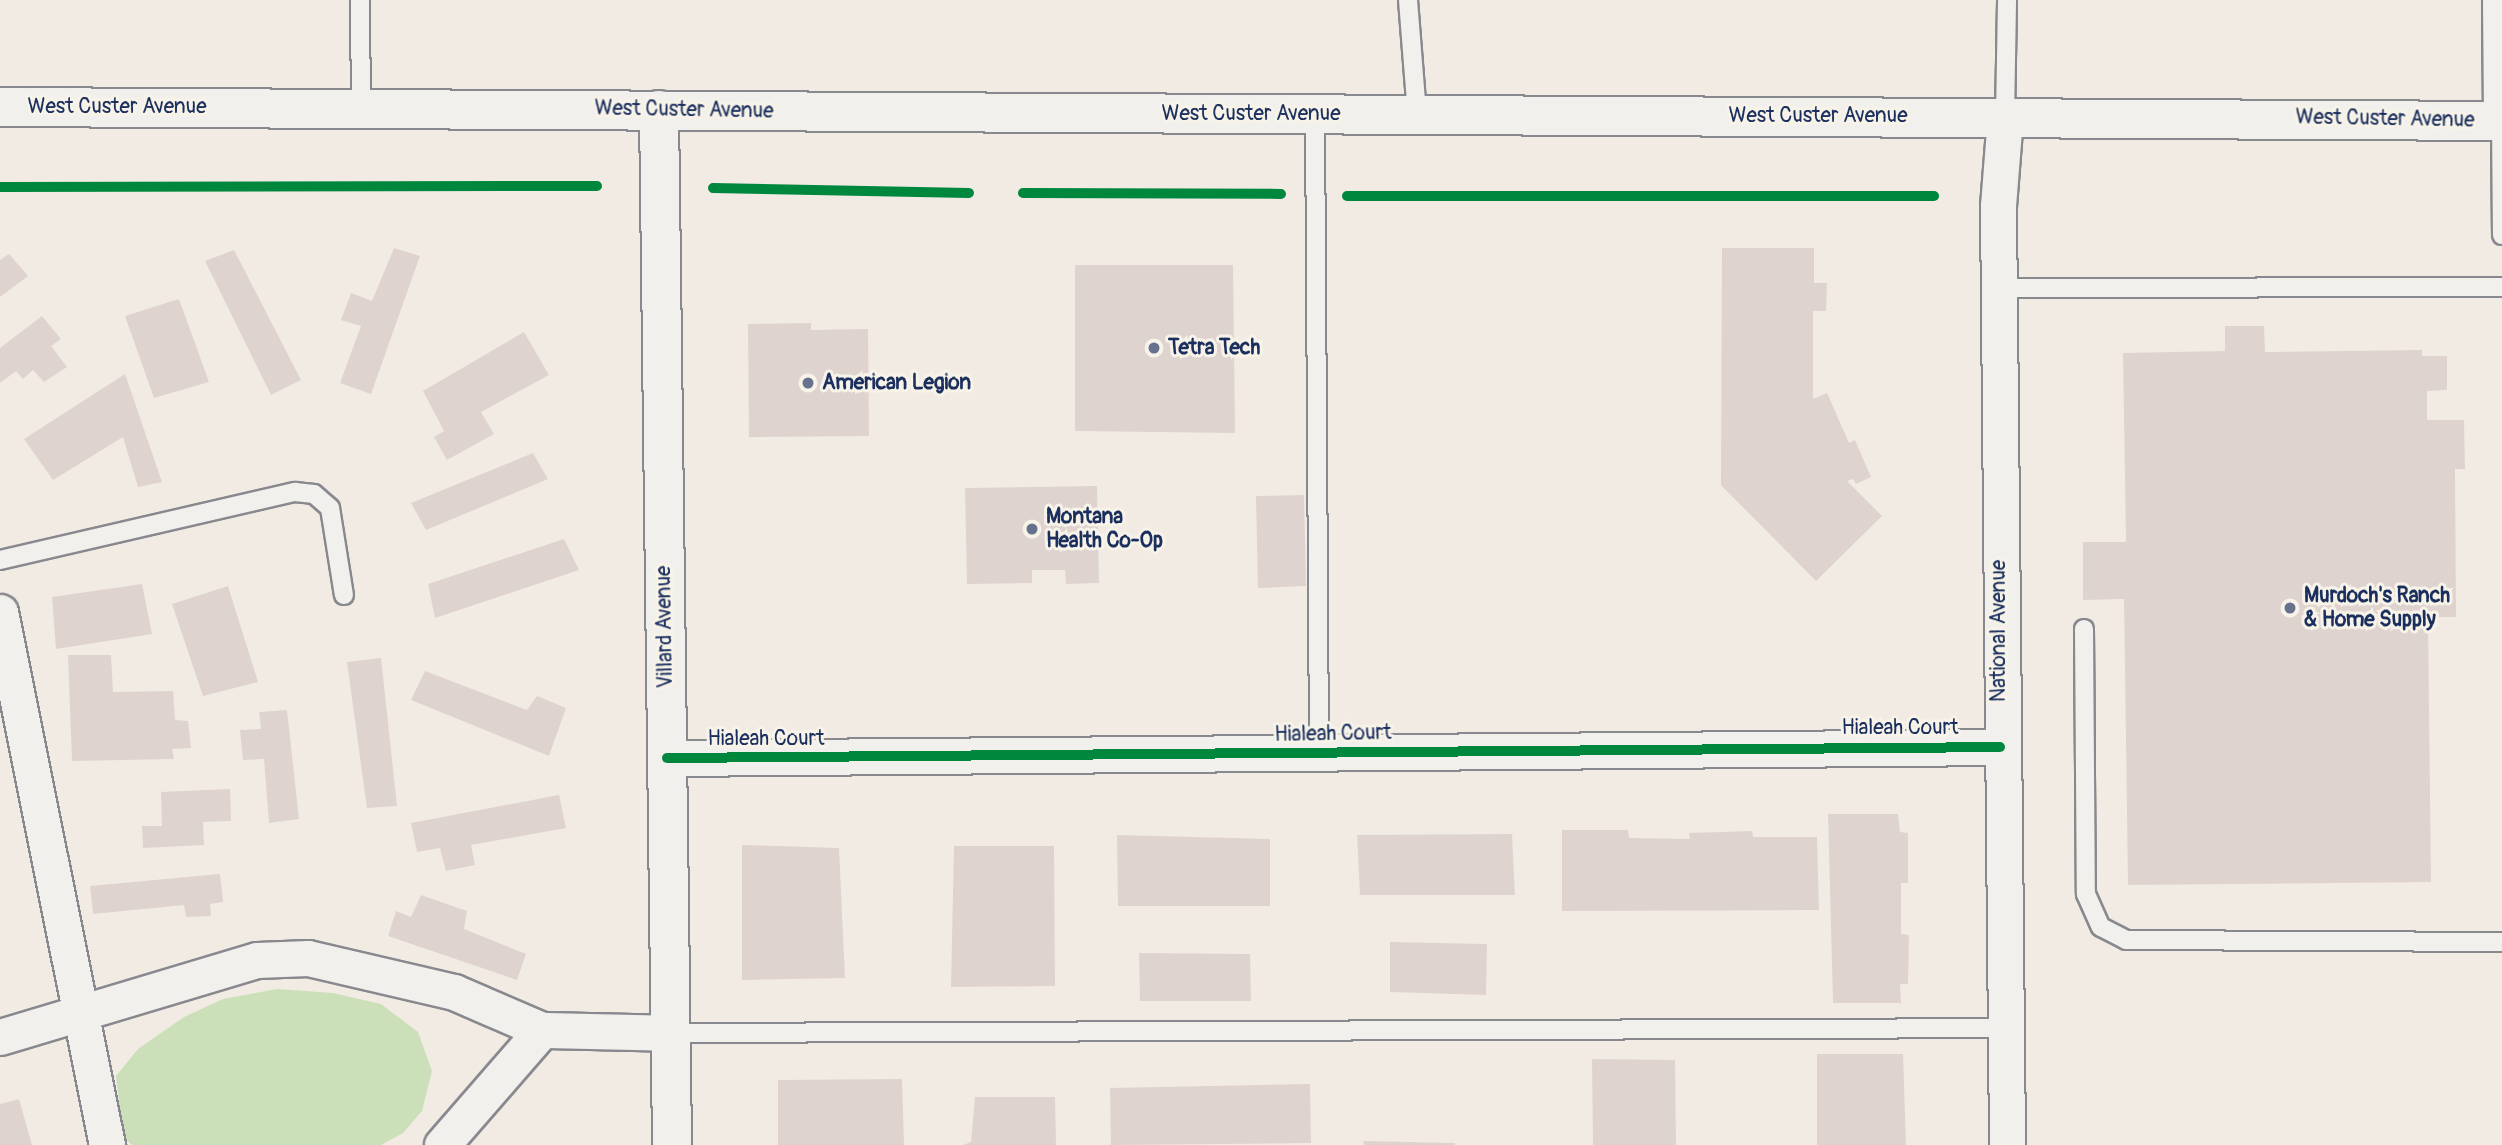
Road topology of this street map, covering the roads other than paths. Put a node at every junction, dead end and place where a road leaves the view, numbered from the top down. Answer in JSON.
{"nodes":[{"id":1,"x":360,"y":0,"type":"edge"},
{"id":2,"x":1408,"y":0,"type":"edge"},
{"id":3,"x":2007,"y":0,"type":"edge"},
{"id":4,"x":2500,"y":0,"type":"edge"},
{"id":5,"x":0,"y":107,"type":"edge"},
{"id":6,"x":361,"y":108,"type":"junction"},
{"id":7,"x":659,"y":110,"type":"junction"},
{"id":8,"x":1315,"y":114,"type":"junction"},
{"id":9,"x":1417,"y":115,"type":"junction"},
{"id":10,"x":2005,"y":117,"type":"junction"},
{"id":11,"x":2502,"y":121,"type":"edge"},
{"id":12,"x":2502,"y":235,"type":"edge"},
{"id":13,"x":2502,"y":287,"type":"edge"},
{"id":14,"x":1998,"y":288,"type":"junction"},
{"id":15,"x":0,"y":560,"type":"edge"},
{"id":16,"x":344,"y":595,"type":"dead end"},
{"id":17,"x":0,"y":612,"type":"edge"},
{"id":18,"x":2084,"y":629,"type":"dead end"},
{"id":19,"x":2000,"y":747,"type":"junction"},
{"id":20,"x":1318,"y":753,"type":"junction"},
{"id":21,"x":667,"y":758,"type":"junction"},
{"id":22,"x":2502,"y":942,"type":"edge"},
{"id":23,"x":79,"y":1014,"type":"junction"},
{"id":24,"x":2008,"y":1028,"type":"junction"},
{"id":25,"x":542,"y":1030,"type":"junction"},
{"id":26,"x":670,"y":1033,"type":"junction"},
{"id":27,"x":0,"y":1037,"type":"edge"},
{"id":28,"x":107,"y":1145,"type":"edge"},
{"id":29,"x":442,"y":1145,"type":"edge"},
{"id":30,"x":671,"y":1145,"type":"edge"},
{"id":31,"x":2007,"y":1145,"type":"edge"}],
"edges":[{"from":1,"to":6,"type":"lane"},
{"from":2,"to":9,"type":"lane"},
{"from":3,"to":10,"type":"lane"},
{"from":4,"to":11,"type":"street"},
{"from":5,"to":6,"type":"main road","name":"West Custer Avenue"},
{"from":6,"to":7,"type":"main road","name":"West Custer Avenue"},
{"from":7,"to":8,"type":"main road","name":"West Custer Avenue"},
{"from":7,"to":21,"type":"main road","name":"Villard Avenue"},
{"from":8,"to":9,"type":"main road","name":"West Custer Avenue"},
{"from":8,"to":20,"type":"lane"},
{"from":9,"to":10,"type":"main road","name":"West Custer Avenue"},
{"from":10,"to":11,"type":"main road","name":"West Custer Avenue"},
{"from":10,"to":14,"type":"street","name":"National Avenue"},
{"from":11,"to":12,"type":"lane"},
{"from":13,"to":14,"type":"lane"},
{"from":14,"to":19,"type":"street","name":"National Avenue"},
{"from":15,"to":16,"type":"lane"},
{"from":17,"to":23,"type":"street"},
{"from":18,"to":22,"type":"lane"},
{"from":19,"to":20,"type":"street","name":"Hialeah Court"},
{"from":19,"to":24,"type":"street","name":"National Avenue"},
{"from":20,"to":21,"type":"street","name":"Hialeah Court"},
{"from":21,"to":26,"type":"main road","name":"Villard Avenue"},
{"from":23,"to":25,"type":"street"},
{"from":23,"to":27,"type":"street"},
{"from":23,"to":28,"type":"street"},
{"from":24,"to":26,"type":"lane"},
{"from":24,"to":31,"type":"street","name":"National Avenue"},
{"from":25,"to":26,"type":"street"},
{"from":25,"to":29,"type":"street"},
{"from":26,"to":30,"type":"main road","name":"Villard Avenue"}]}
